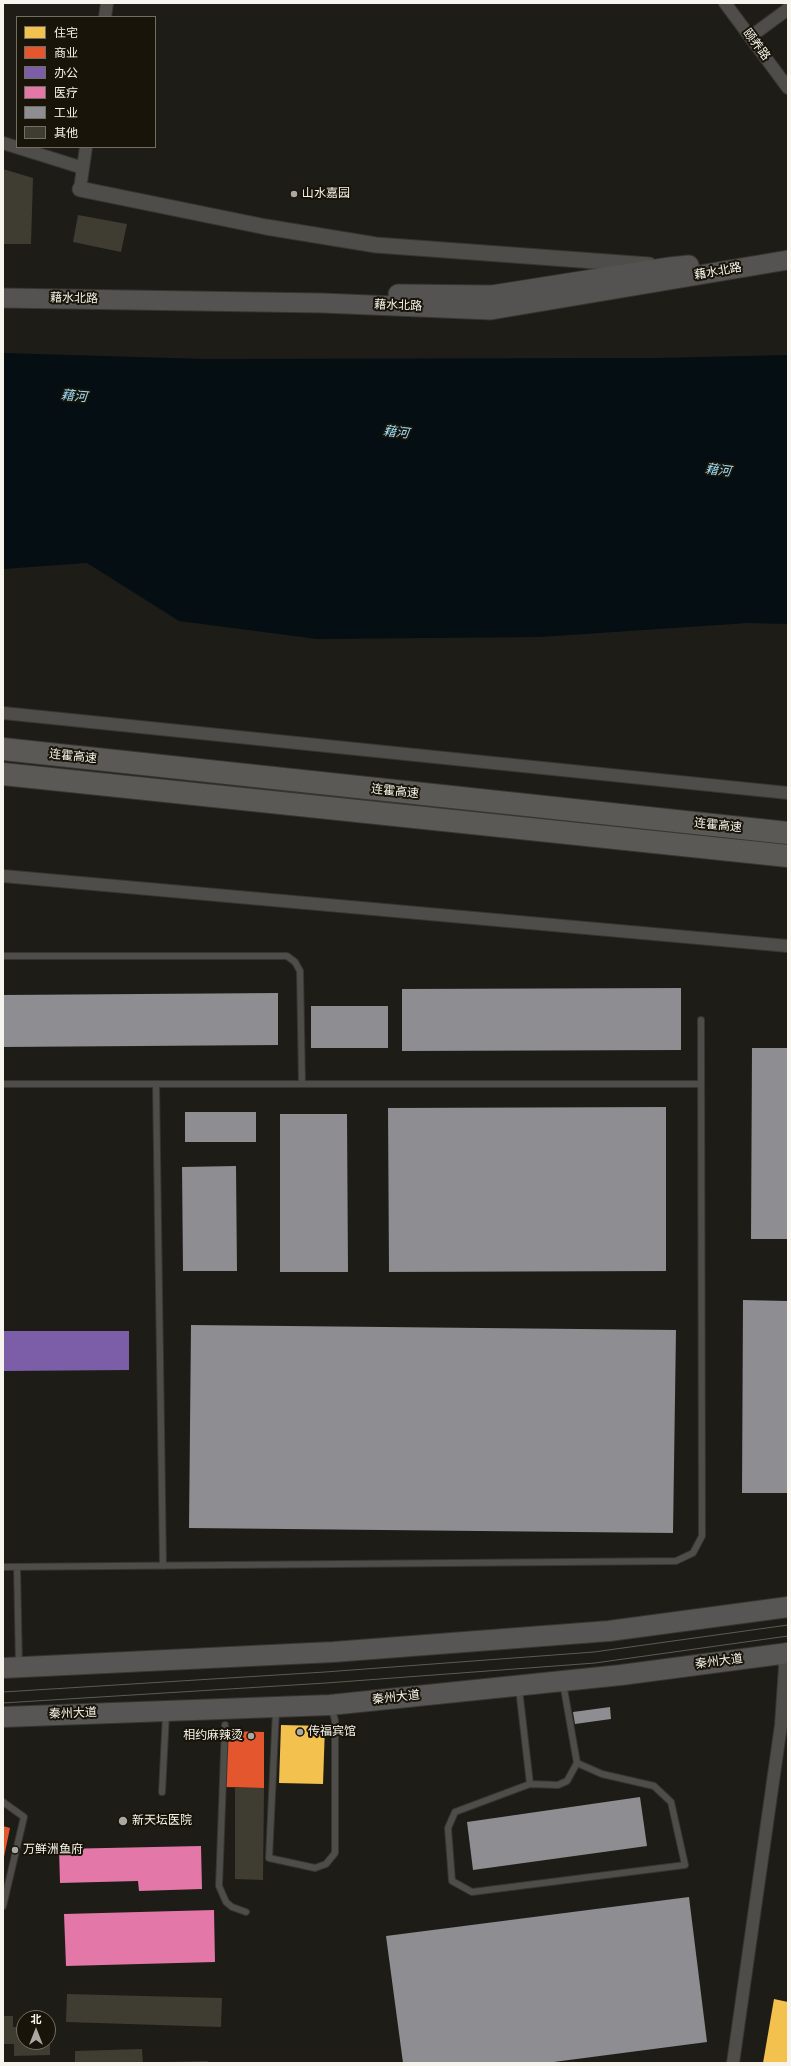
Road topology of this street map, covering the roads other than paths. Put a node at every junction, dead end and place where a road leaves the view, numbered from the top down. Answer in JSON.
{"nodes":[{"id":1,"x":107,"y":3,"type":"edge"},
{"id":2,"x":725,"y":3,"type":"edge"},
{"id":3,"x":788,"y":9,"type":"edge"},
{"id":4,"x":105,"y":16,"type":"edge"},
{"id":5,"x":750,"y":37,"type":"junction"},
{"id":6,"x":788,"y":88,"type":"edge"},
{"id":7,"x":3,"y":143,"type":"edge"},
{"id":8,"x":16,"y":147,"type":"edge"},
{"id":9,"x":19,"y":148,"type":"edge"},
{"id":10,"x":86,"y":148,"type":"edge"},
{"id":11,"x":83,"y":168,"type":"junction"},
{"id":12,"x":80,"y":190,"type":"joint"},
{"id":13,"x":788,"y":259,"type":"edge"},
{"id":14,"x":669,"y":267,"type":"junction"},
{"id":15,"x":3,"y":288,"type":"edge"},
{"id":16,"x":3,"y":298,"type":"edge"},
{"id":17,"x":3,"y":713,"type":"edge"},
{"id":18,"x":3,"y":749,"type":"edge"},
{"id":19,"x":3,"y":774,"type":"edge"},
{"id":20,"x":788,"y":793,"type":"edge"},
{"id":21,"x":788,"y":833,"type":"edge"},
{"id":22,"x":788,"y":856,"type":"edge"},
{"id":23,"x":3,"y":876,"type":"edge"},
{"id":24,"x":788,"y":946,"type":"edge"},
{"id":25,"x":3,"y":956,"type":"edge"},
{"id":26,"x":701,"y":1020,"type":"dead end"},
{"id":27,"x":3,"y":1084,"type":"edge"},
{"id":28,"x":156,"y":1084,"type":"junction"},
{"id":29,"x":302,"y":1084,"type":"junction"},
{"id":30,"x":701,"y":1084,"type":"junction"},
{"id":31,"x":163,"y":1566,"type":"junction"},
{"id":32,"x":3,"y":1567,"type":"edge"},
{"id":33,"x":17,"y":1567,"type":"junction"},
{"id":34,"x":788,"y":1606,"type":"edge"},
{"id":35,"x":786,"y":1654,"type":"edge"},
{"id":36,"x":11,"y":1668,"type":"edge"},
{"id":37,"x":562,"y":1681,"type":"junction"},
{"id":38,"x":519,"y":1685,"type":"junction"},
{"id":39,"x":330,"y":1704,"type":"junction"},
{"id":40,"x":276,"y":1706,"type":"junction"},
{"id":41,"x":166,"y":1712,"type":"junction"},
{"id":42,"x":3,"y":1717,"type":"edge"},
{"id":43,"x":225,"y":1725,"type":"dead end"},
{"id":44,"x":577,"y":1763,"type":"junction"},
{"id":45,"x":530,"y":1784,"type":"junction"},
{"id":46,"x":162,"y":1792,"type":"dead end"},
{"id":47,"x":3,"y":1802,"type":"edge"},
{"id":48,"x":3,"y":1906,"type":"edge"},
{"id":49,"x":246,"y":1912,"type":"dead end"},
{"id":50,"x":733,"y":2063,"type":"edge"}],
"edges":[{"from":1,"to":4,"type":"street"},
{"from":2,"to":5,"type":"street","name":"颐养路"},
{"from":3,"to":5,"type":"street"},
{"from":5,"to":6,"type":"street","name":"颐养路"},
{"from":7,"to":8,"type":"street"},
{"from":9,"to":11,"type":"street"},
{"from":10,"to":11,"type":"street"},
{"from":11,"to":12,"type":"street"},
{"from":12,"to":14,"type":"street"},
{"from":13,"to":14,"type":"main road","name":"藉水北路"},
{"from":13,"to":16,"type":"main road","name":"藉水北路"},
{"from":14,"to":15,"type":"main road","name":"藉水北路"},
{"from":17,"to":20,"type":"street"},
{"from":18,"to":21,"type":"highway","name":"连霍高速"},
{"from":19,"to":22,"type":"highway","name":"连霍高速"},
{"from":23,"to":24,"type":"street"},
{"from":25,"to":29,"type":"lane"},
{"from":26,"to":30,"type":"lane"},
{"from":27,"to":28,"type":"lane"},
{"from":28,"to":29,"type":"lane"},
{"from":28,"to":31,"type":"lane"},
{"from":29,"to":30,"type":"lane"},
{"from":30,"to":31,"type":"lane"},
{"from":31,"to":33,"type":"lane"},
{"from":32,"to":33,"type":"lane"},
{"from":33,"to":36,"type":"lane"},
{"from":34,"to":36,"type":"highway"},
{"from":35,"to":37,"type":"highway","name":"秦州大道"},
{"from":35,"to":50,"type":"street"},
{"from":37,"to":38,"type":"highway","name":"秦州大道"},
{"from":37,"to":44,"type":"lane"},
{"from":38,"to":39,"type":"highway","name":"秦州大道"},
{"from":38,"to":45,"type":"lane"},
{"from":39,"to":40,"type":"highway","name":"秦州大道"},
{"from":39,"to":40,"type":"lane"},
{"from":40,"to":41,"type":"highway","name":"秦州大道"},
{"from":41,"to":42,"type":"highway","name":"秦州大道"},
{"from":41,"to":46,"type":"lane"},
{"from":43,"to":49,"type":"lane"},
{"from":44,"to":45,"type":"lane"},
{"from":44,"to":45,"type":"lane"},
{"from":47,"to":48,"type":"lane"}]}
